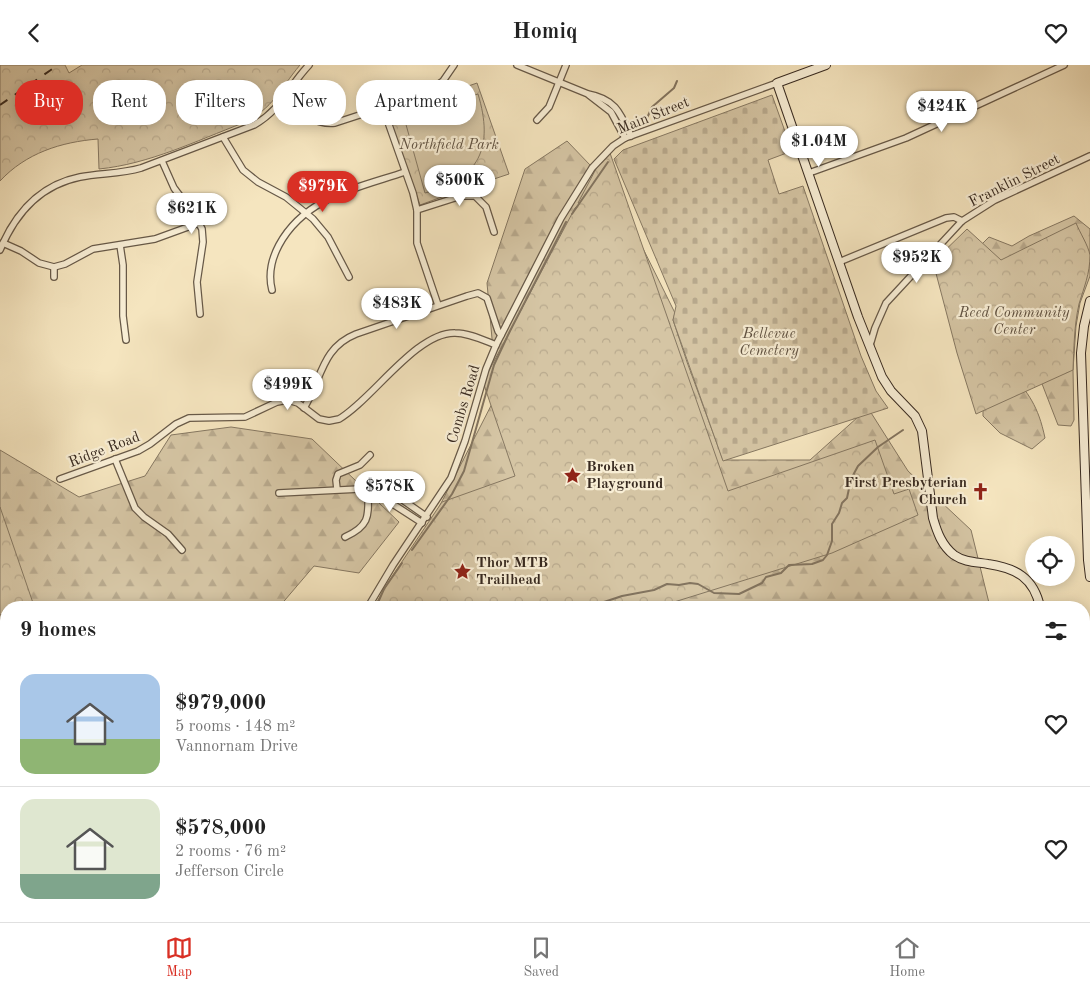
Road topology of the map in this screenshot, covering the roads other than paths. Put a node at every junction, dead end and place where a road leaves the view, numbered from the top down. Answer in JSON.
{"nodes":[{"id":1,"x":309,"y":65,"type":"edge"},
{"id":2,"x":454,"y":65,"type":"edge"},
{"id":3,"x":517,"y":65,"type":"edge"},
{"id":4,"x":566,"y":65,"type":"edge"},
{"id":5,"x":826,"y":65,"type":"edge"},
{"id":6,"x":1064,"y":65,"type":"edge"},
{"id":7,"x":298,"y":80,"type":"edge"},
{"id":8,"x":444,"y":80,"type":"edge"},
{"id":9,"x":560,"y":83,"type":"junction"},
{"id":10,"x":777,"y":83,"type":"junction"},
{"id":11,"x":273,"y":112,"type":"edge"},
{"id":12,"x":536,"y":120,"type":"dead end"},
{"id":13,"x":389,"y":125,"type":"edge"},
{"id":14,"x":223,"y":137,"type":"junction"},
{"id":15,"x":628,"y":137,"type":"junction"},
{"id":16,"x":1090,"y":156,"type":"edge"},
{"id":17,"x":162,"y":161,"type":"junction"},
{"id":18,"x":405,"y":172,"type":"junction"},
{"id":19,"x":809,"y":173,"type":"junction"},
{"id":20,"x":417,"y":210,"type":"junction"},
{"id":21,"x":306,"y":212,"type":"junction"},
{"id":22,"x":962,"y":221,"type":"junction"},
{"id":23,"x":200,"y":223,"type":"junction"},
{"id":24,"x":494,"y":232,"type":"dead end"},
{"id":25,"x":3,"y":243,"type":"junction"},
{"id":26,"x":120,"y":245,"type":"junction"},
{"id":27,"x":0,"y":250,"type":"edge"},
{"id":28,"x":839,"y":262,"type":"junction"},
{"id":29,"x":54,"y":267,"type":"junction"},
{"id":30,"x":54,"y":277,"type":"dead end"},
{"id":31,"x":350,"y":277,"type":"dead end"},
{"id":32,"x":272,"y":290,"type":"dead end"},
{"id":33,"x":1090,"y":301,"type":"edge"},
{"id":34,"x":438,"y":305,"type":"junction"},
{"id":35,"x":200,"y":315,"type":"dead end"},
{"id":36,"x":501,"y":335,"type":"junction"},
{"id":37,"x":126,"y":340,"type":"dead end"},
{"id":38,"x":496,"y":345,"type":"junction"},
{"id":39,"x":870,"y":345,"type":"junction"},
{"id":40,"x":304,"y":408,"type":"junction"},
{"id":41,"x":370,"y":455,"type":"dead end"},
{"id":42,"x":115,"y":459,"type":"junction"},
{"id":43,"x":60,"y":479,"type":"dead end"},
{"id":44,"x":368,"y":488,"type":"junction"},
{"id":45,"x":337,"y":489,"type":"junction"},
{"id":46,"x":279,"y":493,"type":"dead end"},
{"id":47,"x":426,"y":517,"type":"junction"},
{"id":48,"x":422,"y":523,"type":"junction"},
{"id":49,"x":345,"y":537,"type":"dead end"},
{"id":50,"x":182,"y":550,"type":"dead end"},
{"id":51,"x":1090,"y":577,"type":"edge"},
{"id":52,"x":372,"y":601,"type":"edge"},
{"id":53,"x":1038,"y":601,"type":"edge"}],
"edges":[{"from":1,"to":7,"type":"street"},
{"from":2,"to":8,"type":"street"},
{"from":3,"to":9,"type":"street"},
{"from":4,"to":9,"type":"street"},
{"from":5,"to":10,"type":"street","name":"Main Street"},
{"from":6,"to":19,"type":"street"},
{"from":9,"to":12,"type":"street"},
{"from":9,"to":15,"type":"street"},
{"from":10,"to":15,"type":"street","name":"Main Street"},
{"from":10,"to":19,"type":"street"},
{"from":11,"to":14,"type":"street"},
{"from":13,"to":18,"type":"street"},
{"from":14,"to":17,"type":"street"},
{"from":14,"to":21,"type":"street"},
{"from":15,"to":36,"type":"street","name":"Main Street"},
{"from":16,"to":22,"type":"street","name":"Franklin Street"},
{"from":17,"to":23,"type":"street"},
{"from":17,"to":25,"type":"street"},
{"from":18,"to":20,"type":"street"},
{"from":18,"to":21,"type":"street"},
{"from":19,"to":28,"type":"street"},
{"from":20,"to":24,"type":"street"},
{"from":20,"to":34,"type":"street"},
{"from":21,"to":31,"type":"street"},
{"from":21,"to":32,"type":"street"},
{"from":22,"to":28,"type":"street","name":"Franklin Street"},
{"from":22,"to":39,"type":"street"},
{"from":23,"to":26,"type":"street"},
{"from":23,"to":35,"type":"street"},
{"from":25,"to":27,"type":"street"},
{"from":25,"to":29,"type":"street"},
{"from":26,"to":29,"type":"street"},
{"from":26,"to":37,"type":"street"},
{"from":28,"to":39,"type":"street"},
{"from":29,"to":30,"type":"street"},
{"from":33,"to":51,"type":"street"},
{"from":34,"to":36,"type":"street"},
{"from":34,"to":40,"type":"street"},
{"from":36,"to":38,"type":"street","name":"Combs Road"},
{"from":38,"to":40,"type":"street","name":"Ridge Road"},
{"from":38,"to":47,"type":"street","name":"Combs Road"},
{"from":39,"to":53,"type":"street"},
{"from":40,"to":42,"type":"street","name":"Ridge Road"},
{"from":41,"to":45,"type":"street"},
{"from":42,"to":43,"type":"street","name":"Ridge Road"},
{"from":42,"to":50,"type":"street"},
{"from":44,"to":45,"type":"street"},
{"from":44,"to":47,"type":"street"},
{"from":44,"to":48,"type":"street"},
{"from":44,"to":49,"type":"street"},
{"from":45,"to":46,"type":"street"},
{"from":47,"to":48,"type":"street","name":"Combs Road"},
{"from":48,"to":52,"type":"street","name":"Combs Road"}]}
